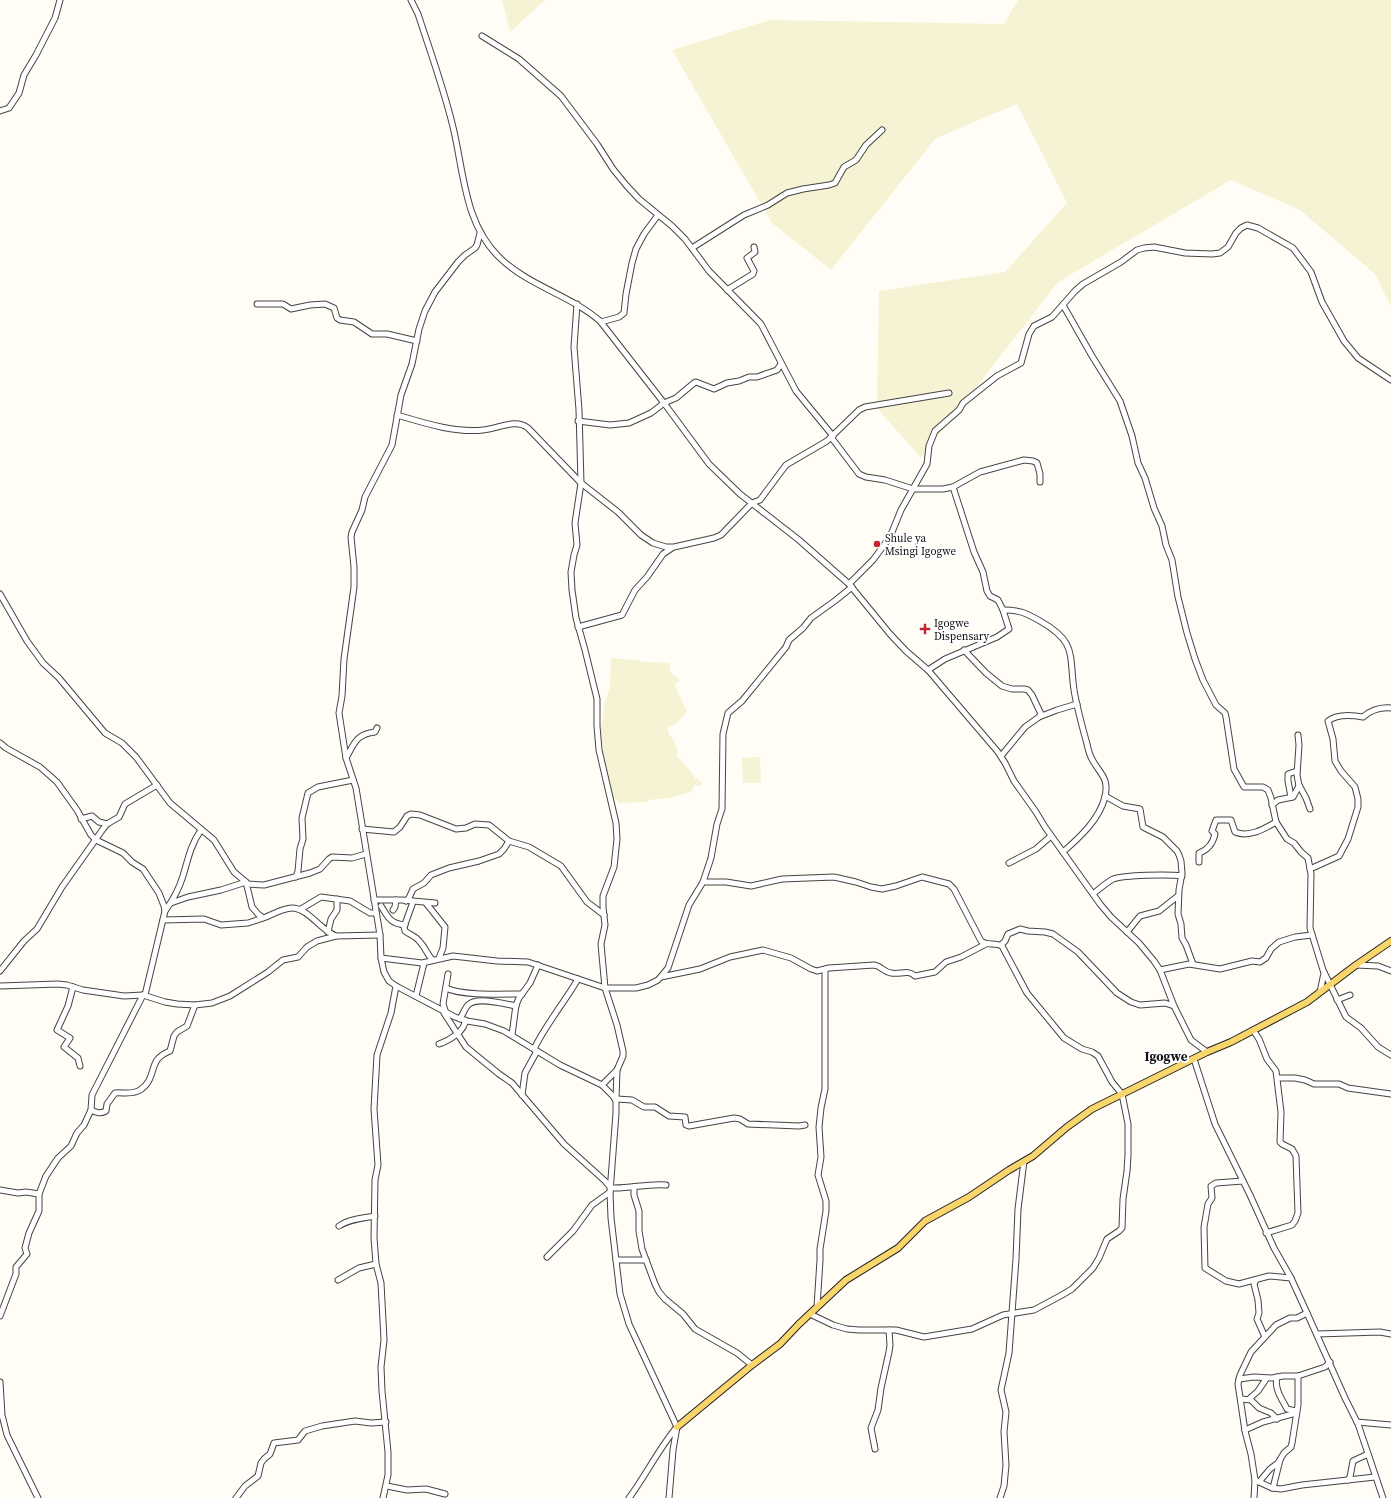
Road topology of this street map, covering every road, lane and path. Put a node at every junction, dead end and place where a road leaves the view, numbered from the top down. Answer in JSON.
{"nodes":[{"id":1,"x":60,"y":0,"type":"edge"},
{"id":2,"x":411,"y":0,"type":"edge"},
{"id":3,"x":482,"y":36,"type":"dead end"},
{"id":4,"x":0,"y":111,"type":"edge"},
{"id":5,"x":882,"y":130,"type":"dead end"},
{"id":6,"x":658,"y":215,"type":"junction"},
{"id":7,"x":480,"y":233,"type":"junction"},
{"id":8,"x":754,"y":247,"type":"dead end"},
{"id":9,"x":692,"y":248,"type":"junction"},
{"id":10,"x":727,"y":290,"type":"junction"},
{"id":11,"x":257,"y":304,"type":"dead end"},
{"id":12,"x":577,"y":304,"type":"junction"},
{"id":13,"x":1063,"y":305,"type":"junction"},
{"id":14,"x":601,"y":322,"type":"junction"},
{"id":15,"x":417,"y":341,"type":"junction"},
{"id":16,"x":781,"y":364,"type":"junction"},
{"id":17,"x":1391,"y":380,"type":"edge"},
{"id":18,"x":949,"y":393,"type":"dead end"},
{"id":19,"x":664,"y":403,"type":"junction"},
{"id":20,"x":397,"y":415,"type":"junction"},
{"id":21,"x":578,"y":421,"type":"junction"},
{"id":22,"x":832,"y":437,"type":"junction"},
{"id":23,"x":1040,"y":482,"type":"dead end"},
{"id":24,"x":581,"y":483,"type":"junction"},
{"id":25,"x":953,"y":487,"type":"junction"},
{"id":26,"x":913,"y":489,"type":"junction"},
{"id":27,"x":752,"y":504,"type":"junction"},
{"id":28,"x":674,"y":547,"type":"junction"},
{"id":29,"x":850,"y":585,"type":"junction"},
{"id":30,"x":0,"y":594,"type":"edge"},
{"id":31,"x":1003,"y":610,"type":"junction"},
{"id":32,"x":578,"y":627,"type":"junction"},
{"id":33,"x":964,"y":650,"type":"junction"},
{"id":34,"x":928,"y":670,"type":"junction"},
{"id":35,"x":1077,"y":704,"type":"junction"},
{"id":36,"x":1391,"y":708,"type":"edge"},
{"id":37,"x":1040,"y":717,"type":"junction"},
{"id":38,"x":377,"y":728,"type":"dead end"},
{"id":39,"x":1298,"y":735,"type":"dead end"},
{"id":40,"x":0,"y":743,"type":"edge"},
{"id":41,"x":1001,"y":756,"type":"junction"},
{"id":42,"x":346,"y":758,"type":"junction"},
{"id":43,"x":1297,"y":771,"type":"junction"},
{"id":44,"x":353,"y":780,"type":"junction"},
{"id":45,"x":1299,"y":785,"type":"junction"},
{"id":46,"x":157,"y":786,"type":"junction"},
{"id":47,"x":1105,"y":796,"type":"junction"},
{"id":48,"x":1291,"y":797,"type":"junction"},
{"id":49,"x":1272,"y":805,"type":"junction"},
{"id":50,"x":1310,"y":809,"type":"dead end"},
{"id":51,"x":81,"y":819,"type":"junction"},
{"id":52,"x":1276,"y":822,"type":"junction"},
{"id":53,"x":107,"y":824,"type":"junction"},
{"id":54,"x":362,"y":829,"type":"junction"},
{"id":55,"x":201,"y":830,"type":"junction"},
{"id":56,"x":100,"y":832,"type":"junction"},
{"id":57,"x":1051,"y":836,"type":"junction"},
{"id":58,"x":96,"y":840,"type":"junction"},
{"id":59,"x":509,"y":841,"type":"junction"},
{"id":60,"x":104,"y":844,"type":"junction"},
{"id":61,"x":1063,"y":852,"type":"junction"},
{"id":62,"x":366,"y":854,"type":"junction"},
{"id":63,"x":1199,"y":862,"type":"dead end"},
{"id":64,"x":1010,"y":863,"type":"dead end"},
{"id":65,"x":1310,"y":869,"type":"junction"},
{"id":66,"x":1182,"y":876,"type":"junction"},
{"id":67,"x":296,"y":877,"type":"junction"},
{"id":68,"x":703,"y":882,"type":"junction"},
{"id":69,"x":246,"y":883,"type":"junction"},
{"id":70,"x":1093,"y":894,"type":"junction"},
{"id":71,"x":1178,"y":896,"type":"junction"},
{"id":72,"x":337,"y":899,"type":"junction"},
{"id":73,"x":374,"y":900,"type":"junction"},
{"id":74,"x":384,"y":900,"type":"junction"},
{"id":75,"x":396,"y":900,"type":"junction"},
{"id":76,"x":406,"y":900,"type":"junction"},
{"id":77,"x":413,"y":902,"type":"junction"},
{"id":78,"x":171,"y":903,"type":"junction"},
{"id":79,"x":426,"y":903,"type":"junction"},
{"id":80,"x":435,"y":903,"type":"dead end"},
{"id":81,"x":381,"y":906,"type":"junction"},
{"id":82,"x":301,"y":909,"type":"junction"},
{"id":83,"x":393,"y":910,"type":"dead end"},
{"id":84,"x":165,"y":911,"type":"junction"},
{"id":85,"x":376,"y":912,"type":"junction"},
{"id":86,"x":604,"y":916,"type":"junction"},
{"id":87,"x":263,"y":918,"type":"junction"},
{"id":88,"x":163,"y":920,"type":"junction"},
{"id":89,"x":405,"y":925,"type":"junction"},
{"id":90,"x":328,"y":932,"type":"junction"},
{"id":91,"x":1127,"y":932,"type":"junction"},
{"id":92,"x":380,"y":935,"type":"junction"},
{"id":93,"x":1312,"y":935,"type":"junction"},
{"id":94,"x":336,"y":936,"type":"junction"},
{"id":95,"x":1391,"y":941,"type":"edge"},
{"id":96,"x":986,"y":944,"type":"junction"},
{"id":97,"x":1001,"y":945,"type":"junction"},
{"id":98,"x":381,"y":958,"type":"junction"},
{"id":99,"x":439,"y":958,"type":"junction"},
{"id":100,"x":433,"y":960,"type":"junction"},
{"id":101,"x":424,"y":963,"type":"junction"},
{"id":102,"x":1193,"y":964,"type":"junction"},
{"id":103,"x":538,"y":965,"type":"junction"},
{"id":104,"x":1356,"y":965,"type":"junction"},
{"id":105,"x":824,"y":970,"type":"junction"},
{"id":106,"x":1160,"y":970,"type":"junction"},
{"id":107,"x":0,"y":971,"type":"edge"},
{"id":108,"x":1391,"y":972,"type":"edge"},
{"id":109,"x":1324,"y":973,"type":"junction"},
{"id":110,"x":448,"y":974,"type":"dead end"},
{"id":111,"x":660,"y":977,"type":"junction"},
{"id":112,"x":578,"y":979,"type":"junction"},
{"id":113,"x":1330,"y":985,"type":"junction"},
{"id":114,"x":0,"y":986,"type":"edge"},
{"id":115,"x":396,"y":986,"type":"junction"},
{"id":116,"x":73,"y":987,"type":"junction"},
{"id":117,"x":446,"y":988,"type":"junction"},
{"id":118,"x":605,"y":988,"type":"junction"},
{"id":119,"x":1320,"y":992,"type":"junction"},
{"id":120,"x":522,"y":994,"type":"junction"},
{"id":121,"x":144,"y":995,"type":"junction"},
{"id":122,"x":1350,"y":995,"type":"dead end"},
{"id":123,"x":416,"y":996,"type":"junction"},
{"id":124,"x":1337,"y":1000,"type":"junction"},
{"id":125,"x":196,"y":1005,"type":"junction"},
{"id":126,"x":516,"y":1006,"type":"junction"},
{"id":127,"x":1174,"y":1006,"type":"junction"},
{"id":128,"x":445,"y":1012,"type":"junction"},
{"id":129,"x":463,"y":1021,"type":"junction"},
{"id":130,"x":1253,"y":1030,"type":"junction"},
{"id":131,"x":457,"y":1034,"type":"junction"},
{"id":132,"x":512,"y":1035,"type":"junction"},
{"id":133,"x":439,"y":1044,"type":"dead end"},
{"id":134,"x":535,"y":1050,"type":"junction"},
{"id":135,"x":1207,"y":1052,"type":"junction"},
{"id":136,"x":1391,"y":1055,"type":"edge"},
{"id":137,"x":1194,"y":1059,"type":"junction"},
{"id":138,"x":80,"y":1066,"type":"dead end"},
{"id":139,"x":618,"y":1070,"type":"junction"},
{"id":140,"x":1278,"y":1078,"type":"junction"},
{"id":141,"x":602,"y":1085,"type":"junction"},
{"id":142,"x":1122,"y":1094,"type":"junction"},
{"id":143,"x":1391,"y":1094,"type":"edge"},
{"id":144,"x":522,"y":1095,"type":"junction"},
{"id":145,"x":616,"y":1100,"type":"junction"},
{"id":146,"x":91,"y":1110,"type":"junction"},
{"id":147,"x":805,"y":1125,"type":"dead end"},
{"id":148,"x":1024,"y":1161,"type":"junction"},
{"id":149,"x":1243,"y":1180,"type":"junction"},
{"id":150,"x":666,"y":1185,"type":"dead end"},
{"id":151,"x":634,"y":1187,"type":"junction"},
{"id":152,"x":0,"y":1190,"type":"edge"},
{"id":153,"x":610,"y":1190,"type":"junction"},
{"id":154,"x":39,"y":1194,"type":"junction"},
{"id":155,"x":375,"y":1216,"type":"junction"},
{"id":156,"x":340,"y":1226,"type":"dead end"},
{"id":157,"x":1266,"y":1233,"type":"junction"},
{"id":158,"x":547,"y":1257,"type":"dead end"},
{"id":159,"x":616,"y":1260,"type":"junction"},
{"id":160,"x":646,"y":1260,"type":"junction"},
{"id":161,"x":376,"y":1264,"type":"junction"},
{"id":162,"x":1291,"y":1278,"type":"junction"},
{"id":163,"x":338,"y":1280,"type":"dead end"},
{"id":164,"x":1256,"y":1280,"type":"junction"},
{"id":165,"x":818,"y":1307,"type":"junction"},
{"id":166,"x":1012,"y":1313,"type":"junction"},
{"id":167,"x":1308,"y":1313,"type":"junction"},
{"id":168,"x":810,"y":1314,"type":"junction"},
{"id":169,"x":0,"y":1316,"type":"edge"},
{"id":170,"x":889,"y":1330,"type":"junction"},
{"id":171,"x":1317,"y":1334,"type":"junction"},
{"id":172,"x":1391,"y":1334,"type":"edge"},
{"id":173,"x":1265,"y":1337,"type":"junction"},
{"id":174,"x":1330,"y":1362,"type":"junction"},
{"id":175,"x":752,"y":1365,"type":"junction"},
{"id":176,"x":1298,"y":1376,"type":"junction"},
{"id":177,"x":1277,"y":1377,"type":"junction"},
{"id":178,"x":1239,"y":1379,"type":"junction"},
{"id":179,"x":1266,"y":1379,"type":"junction"},
{"id":180,"x":0,"y":1382,"type":"edge"},
{"id":181,"x":1241,"y":1399,"type":"junction"},
{"id":182,"x":1249,"y":1400,"type":"junction"},
{"id":183,"x":1296,"y":1412,"type":"junction"},
{"id":184,"x":1277,"y":1419,"type":"junction"},
{"id":185,"x":386,"y":1422,"type":"junction"},
{"id":186,"x":1357,"y":1422,"type":"junction"},
{"id":187,"x":1391,"y":1424,"type":"edge"},
{"id":188,"x":677,"y":1427,"type":"junction"},
{"id":189,"x":1245,"y":1430,"type":"junction"},
{"id":190,"x":875,"y":1449,"type":"dead end"},
{"id":191,"x":1368,"y":1454,"type":"junction"},
{"id":192,"x":1281,"y":1459,"type":"junction"},
{"id":193,"x":1375,"y":1477,"type":"junction"},
{"id":194,"x":1348,"y":1480,"type":"junction"},
{"id":195,"x":1257,"y":1481,"type":"junction"},
{"id":196,"x":387,"y":1486,"type":"junction"},
{"id":197,"x":1273,"y":1488,"type":"junction"},
{"id":198,"x":445,"y":1494,"type":"dead end"},
{"id":199,"x":38,"y":1498,"type":"edge"},
{"id":200,"x":236,"y":1498,"type":"edge"},
{"id":201,"x":383,"y":1498,"type":"edge"},
{"id":202,"x":629,"y":1498,"type":"edge"},
{"id":203,"x":669,"y":1498,"type":"edge"},
{"id":204,"x":1000,"y":1498,"type":"edge"},
{"id":205,"x":1254,"y":1498,"type":"edge"},
{"id":206,"x":1383,"y":1498,"type":"edge"}],
"edges":[{"from":1,"to":4,"type":"street"},
{"from":2,"to":7,"type":"street"},
{"from":3,"to":6,"type":"street"},
{"from":5,"to":9,"type":"street"},
{"from":6,"to":9,"type":"street"},
{"from":6,"to":14,"type":"street"},
{"from":7,"to":12,"type":"street"},
{"from":7,"to":15,"type":"street"},
{"from":8,"to":10,"type":"street"},
{"from":9,"to":10,"type":"street"},
{"from":10,"to":16,"type":"street"},
{"from":11,"to":15,"type":"street"},
{"from":12,"to":14,"type":"street"},
{"from":12,"to":21,"type":"street"},
{"from":13,"to":17,"type":"street"},
{"from":13,"to":26,"type":"street"},
{"from":13,"to":49,"type":"street"},
{"from":14,"to":19,"type":"street"},
{"from":15,"to":20,"type":"street"},
{"from":16,"to":19,"type":"street"},
{"from":16,"to":22,"type":"street"},
{"from":18,"to":22,"type":"street"},
{"from":19,"to":21,"type":"street"},
{"from":19,"to":27,"type":"street"},
{"from":20,"to":24,"type":"street"},
{"from":20,"to":42,"type":"street"},
{"from":21,"to":24,"type":"street"},
{"from":22,"to":26,"type":"street"},
{"from":22,"to":27,"type":"street"},
{"from":23,"to":25,"type":"street"},
{"from":24,"to":28,"type":"street"},
{"from":24,"to":32,"type":"street"},
{"from":25,"to":26,"type":"street"},
{"from":25,"to":31,"type":"street"},
{"from":26,"to":29,"type":"street"},
{"from":27,"to":28,"type":"street"},
{"from":27,"to":29,"type":"street"},
{"from":28,"to":32,"type":"street"},
{"from":29,"to":34,"type":"street"},
{"from":29,"to":68,"type":"street"},
{"from":30,"to":46,"type":"street"},
{"from":31,"to":33,"type":"street"},
{"from":31,"to":35,"type":"street"},
{"from":32,"to":86,"type":"street"},
{"from":33,"to":34,"type":"street"},
{"from":33,"to":37,"type":"street"},
{"from":34,"to":41,"type":"street"},
{"from":35,"to":37,"type":"street"},
{"from":35,"to":47,"type":"street"},
{"from":36,"to":65,"type":"street"},
{"from":37,"to":41,"type":"street"},
{"from":38,"to":42,"type":"street"},
{"from":39,"to":43,"type":"street"},
{"from":40,"to":51,"type":"street"},
{"from":41,"to":57,"type":"street"},
{"from":42,"to":44,"type":"street"},
{"from":43,"to":45,"type":"street"},
{"from":43,"to":48,"type":"street"},
{"from":44,"to":54,"type":"street"},
{"from":44,"to":67,"type":"street"},
{"from":45,"to":48,"type":"street"},
{"from":45,"to":50,"type":"street"},
{"from":46,"to":53,"type":"street"},
{"from":46,"to":55,"type":"street"},
{"from":47,"to":61,"type":"street"},
{"from":47,"to":66,"type":"street"},
{"from":48,"to":49,"type":"street"},
{"from":49,"to":52,"type":"street"},
{"from":51,"to":53,"type":"street"},
{"from":51,"to":58,"type":"street"},
{"from":52,"to":63,"type":"street"},
{"from":52,"to":65,"type":"street"},
{"from":53,"to":56,"type":"street"},
{"from":54,"to":59,"type":"street"},
{"from":54,"to":62,"type":"street"},
{"from":55,"to":69,"type":"street"},
{"from":55,"to":78,"type":"street"},
{"from":56,"to":58,"type":"street"},
{"from":56,"to":60,"type":"street"},
{"from":57,"to":61,"type":"street"},
{"from":57,"to":64,"type":"street"},
{"from":58,"to":60,"type":"street"},
{"from":58,"to":107,"type":"street"},
{"from":59,"to":76,"type":"street"},
{"from":59,"to":86,"type":"street"},
{"from":60,"to":84,"type":"street"},
{"from":61,"to":70,"type":"street"},
{"from":62,"to":67,"type":"street"},
{"from":62,"to":73,"type":"street"},
{"from":65,"to":93,"type":"street"},
{"from":66,"to":70,"type":"street"},
{"from":66,"to":71,"type":"street"},
{"from":67,"to":69,"type":"street"},
{"from":68,"to":96,"type":"street"},
{"from":68,"to":111,"type":"street"},
{"from":69,"to":78,"type":"street"},
{"from":69,"to":87,"type":"street"},
{"from":70,"to":91,"type":"street"},
{"from":71,"to":91,"type":"street"},
{"from":71,"to":102,"type":"street"},
{"from":72,"to":82,"type":"street"},
{"from":72,"to":85,"type":"street"},
{"from":72,"to":90,"type":"street"},
{"from":73,"to":74,"type":"street"},
{"from":73,"to":85,"type":"street"},
{"from":74,"to":75,"type":"street"},
{"from":74,"to":81,"type":"street"},
{"from":75,"to":76,"type":"street"},
{"from":75,"to":83,"type":"street"},
{"from":76,"to":77,"type":"street"},
{"from":77,"to":79,"type":"street"},
{"from":77,"to":89,"type":"street"},
{"from":78,"to":84,"type":"street"},
{"from":79,"to":80,"type":"street"},
{"from":79,"to":99,"type":"street"},
{"from":81,"to":85,"type":"street"},
{"from":81,"to":89,"type":"street"},
{"from":82,"to":87,"type":"street"},
{"from":82,"to":90,"type":"street"},
{"from":84,"to":88,"type":"street"},
{"from":85,"to":92,"type":"street"},
{"from":86,"to":118,"type":"street"},
{"from":87,"to":88,"type":"street"},
{"from":88,"to":121,"type":"street"},
{"from":89,"to":100,"type":"street"},
{"from":90,"to":94,"type":"street"},
{"from":91,"to":106,"type":"street"},
{"from":92,"to":94,"type":"street"},
{"from":92,"to":98,"type":"street"},
{"from":93,"to":102,"type":"street"},
{"from":93,"to":109,"type":"street"},
{"from":94,"to":125,"type":"street"},
{"from":95,"to":104,"type":"main road"},
{"from":96,"to":97,"type":"street"},
{"from":96,"to":105,"type":"street"},
{"from":97,"to":127,"type":"street"},
{"from":97,"to":142,"type":"street"},
{"from":98,"to":101,"type":"street"},
{"from":98,"to":115,"type":"street"},
{"from":99,"to":100,"type":"street"},
{"from":99,"to":103,"type":"street"},
{"from":100,"to":101,"type":"street"},
{"from":101,"to":123,"type":"street"},
{"from":102,"to":106,"type":"street"},
{"from":103,"to":112,"type":"street"},
{"from":103,"to":120,"type":"street"},
{"from":104,"to":108,"type":"street"},
{"from":104,"to":113,"type":"main road"},
{"from":105,"to":111,"type":"street"},
{"from":105,"to":165,"type":"street"},
{"from":106,"to":127,"type":"street"},
{"from":109,"to":113,"type":"street"},
{"from":109,"to":119,"type":"street"},
{"from":110,"to":117,"type":"street"},
{"from":111,"to":118,"type":"street"},
{"from":112,"to":118,"type":"street"},
{"from":112,"to":134,"type":"street"},
{"from":113,"to":119,"type":"main road"},
{"from":113,"to":124,"type":"street"},
{"from":114,"to":116,"type":"street"},
{"from":115,"to":123,"type":"street"},
{"from":115,"to":155,"type":"street"},
{"from":116,"to":121,"type":"street"},
{"from":116,"to":138,"type":"street"},
{"from":117,"to":120,"type":"street"},
{"from":117,"to":128,"type":"street"},
{"from":118,"to":139,"type":"street"},
{"from":119,"to":130,"type":"main road"},
{"from":120,"to":126,"type":"street"},
{"from":121,"to":125,"type":"street"},
{"from":121,"to":146,"type":"street"},
{"from":122,"to":124,"type":"street"},
{"from":123,"to":128,"type":"street"},
{"from":124,"to":136,"type":"street"},
{"from":125,"to":146,"type":"street"},
{"from":126,"to":129,"type":"street"},
{"from":126,"to":132,"type":"street"},
{"from":127,"to":135,"type":"street"},
{"from":128,"to":129,"type":"street"},
{"from":128,"to":131,"type":"street"},
{"from":129,"to":131,"type":"street"},
{"from":129,"to":132,"type":"street"},
{"from":130,"to":135,"type":"main road"},
{"from":130,"to":140,"type":"street"},
{"from":131,"to":133,"type":"street"},
{"from":131,"to":144,"type":"street"},
{"from":132,"to":134,"type":"street"},
{"from":134,"to":141,"type":"street"},
{"from":134,"to":144,"type":"street"},
{"from":135,"to":137,"type":"main road"},
{"from":137,"to":142,"type":"main road"},
{"from":137,"to":149,"type":"street"},
{"from":139,"to":141,"type":"street"},
{"from":139,"to":145,"type":"street"},
{"from":140,"to":143,"type":"street"},
{"from":140,"to":157,"type":"street"},
{"from":141,"to":145,"type":"street"},
{"from":142,"to":148,"type":"main road"},
{"from":142,"to":166,"type":"street"},
{"from":144,"to":153,"type":"street"},
{"from":145,"to":147,"type":"street"},
{"from":145,"to":153,"type":"street"},
{"from":146,"to":154,"type":"street"},
{"from":148,"to":165,"type":"main road"},
{"from":148,"to":166,"type":"street"},
{"from":149,"to":157,"type":"street"},
{"from":149,"to":164,"type":"street"},
{"from":150,"to":151,"type":"street"},
{"from":151,"to":153,"type":"street"},
{"from":151,"to":160,"type":"street"},
{"from":152,"to":154,"type":"street"},
{"from":153,"to":158,"type":"street"},
{"from":153,"to":159,"type":"street"},
{"from":154,"to":169,"type":"street"},
{"from":155,"to":156,"type":"street"},
{"from":155,"to":161,"type":"street"},
{"from":157,"to":162,"type":"street"},
{"from":159,"to":160,"type":"street"},
{"from":159,"to":188,"type":"street"},
{"from":160,"to":175,"type":"street"},
{"from":161,"to":163,"type":"street"},
{"from":161,"to":185,"type":"street"},
{"from":162,"to":164,"type":"street"},
{"from":162,"to":167,"type":"street"},
{"from":164,"to":173,"type":"street"},
{"from":165,"to":168,"type":"main road"},
{"from":166,"to":170,"type":"street"},
{"from":166,"to":204,"type":"street"},
{"from":167,"to":171,"type":"street"},
{"from":167,"to":173,"type":"street"},
{"from":168,"to":170,"type":"street"},
{"from":168,"to":175,"type":"main road"},
{"from":170,"to":190,"type":"street"},
{"from":171,"to":172,"type":"street"},
{"from":171,"to":174,"type":"street"},
{"from":173,"to":178,"type":"street"},
{"from":174,"to":176,"type":"street"},
{"from":174,"to":186,"type":"street"},
{"from":175,"to":188,"type":"main road"},
{"from":176,"to":177,"type":"street"},
{"from":176,"to":183,"type":"street"},
{"from":177,"to":179,"type":"street"},
{"from":177,"to":183,"type":"street"},
{"from":178,"to":179,"type":"street"},
{"from":178,"to":181,"type":"street"},
{"from":179,"to":182,"type":"street"},
{"from":180,"to":199,"type":"street"},
{"from":181,"to":182,"type":"street"},
{"from":181,"to":189,"type":"street"},
{"from":182,"to":184,"type":"street"},
{"from":183,"to":184,"type":"street"},
{"from":183,"to":192,"type":"street"},
{"from":184,"to":189,"type":"street"},
{"from":185,"to":196,"type":"street"},
{"from":185,"to":200,"type":"street"},
{"from":186,"to":187,"type":"street"},
{"from":186,"to":191,"type":"street"},
{"from":188,"to":202,"type":"street"},
{"from":188,"to":203,"type":"street"},
{"from":189,"to":195,"type":"street"},
{"from":191,"to":193,"type":"street"},
{"from":191,"to":194,"type":"street"},
{"from":192,"to":195,"type":"street"},
{"from":192,"to":197,"type":"street"},
{"from":193,"to":194,"type":"street"},
{"from":193,"to":206,"type":"street"},
{"from":194,"to":197,"type":"street"},
{"from":195,"to":197,"type":"street"},
{"from":195,"to":205,"type":"street"},
{"from":196,"to":198,"type":"street"},
{"from":196,"to":201,"type":"street"}]}
